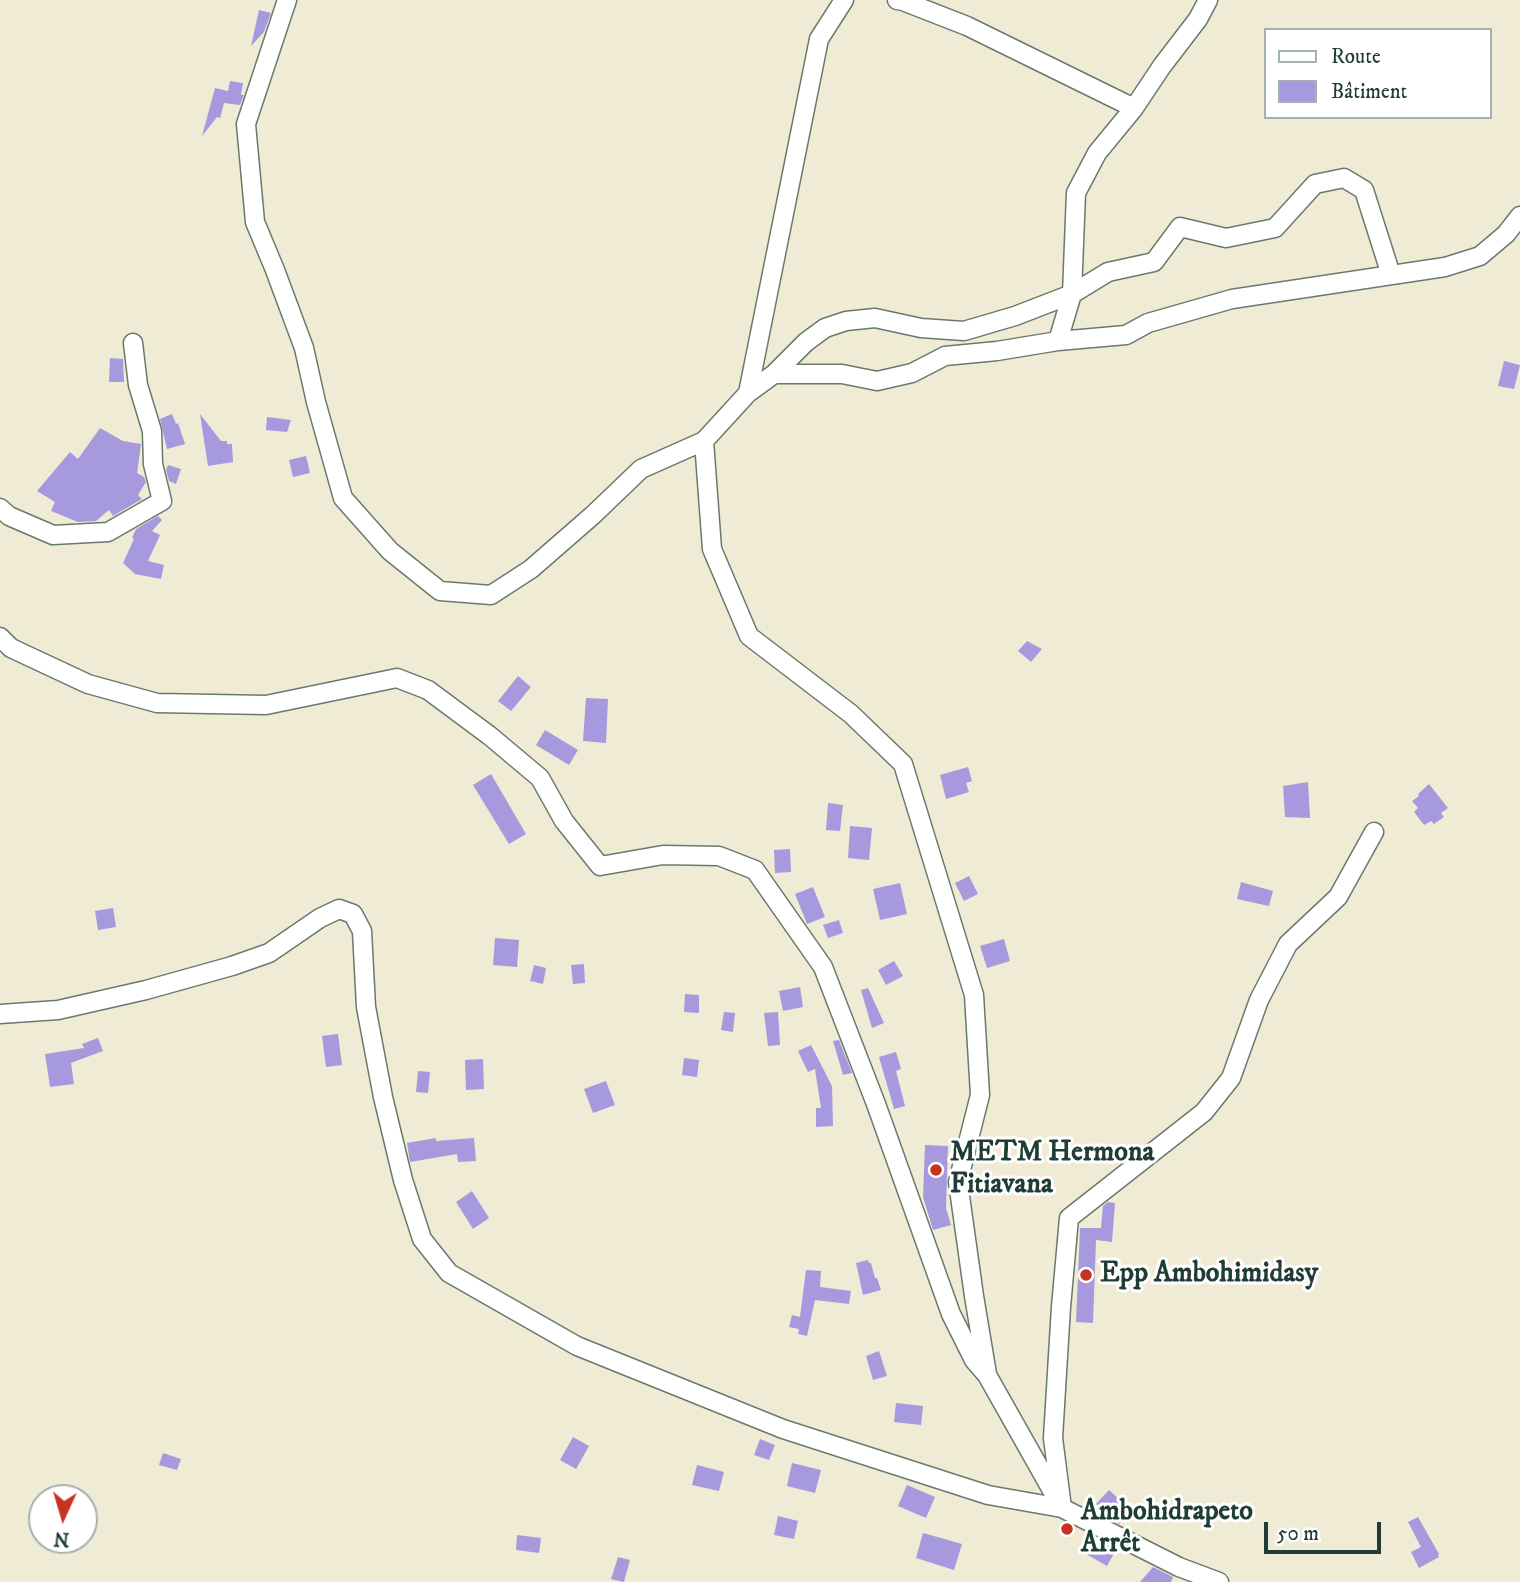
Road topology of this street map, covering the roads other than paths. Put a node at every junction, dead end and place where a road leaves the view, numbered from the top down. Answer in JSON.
{"nodes":[{"id":1,"x":288,"y":0,"type":"edge"},
{"id":2,"x":844,"y":0,"type":"edge"},
{"id":3,"x":897,"y":0,"type":"edge"},
{"id":4,"x":1208,"y":0,"type":"edge"},
{"id":5,"x":1134,"y":108,"type":"junction"},
{"id":6,"x":1520,"y":216,"type":"edge"},
{"id":7,"x":1391,"y":275,"type":"junction"},
{"id":8,"x":1072,"y":294,"type":"junction"},
{"id":9,"x":1058,"y":341,"type":"junction"},
{"id":10,"x":133,"y":343,"type":"dead end"},
{"id":11,"x":774,"y":373,"type":"junction"},
{"id":12,"x":748,"y":393,"type":"junction"},
{"id":13,"x":704,"y":441,"type":"junction"},
{"id":14,"x":0,"y":508,"type":"edge"},
{"id":15,"x":0,"y":637,"type":"edge"},
{"id":16,"x":1374,"y":831,"type":"dead end"},
{"id":17,"x":0,"y":1014,"type":"edge"},
{"id":18,"x":987,"y":1375,"type":"junction"},
{"id":19,"x":1062,"y":1508,"type":"junction"},
{"id":20,"x":1180,"y":1575,"type":"edge"},
{"id":21,"x":1219,"y":1582,"type":"edge"}],
"edges":[{"from":1,"to":13,"type":"street"},
{"from":2,"to":12,"type":"street"},
{"from":3,"to":5,"type":"street"},
{"from":4,"to":5,"type":"street"},
{"from":5,"to":8,"type":"street"},
{"from":6,"to":7,"type":"street"},
{"from":7,"to":8,"type":"street"},
{"from":7,"to":9,"type":"street"},
{"from":8,"to":9,"type":"street"},
{"from":8,"to":11,"type":"street"},
{"from":9,"to":11,"type":"street"},
{"from":10,"to":14,"type":"street"},
{"from":11,"to":12,"type":"street"},
{"from":12,"to":13,"type":"street"},
{"from":13,"to":18,"type":"street"},
{"from":15,"to":18,"type":"street"},
{"from":16,"to":19,"type":"street"},
{"from":17,"to":19,"type":"street"},
{"from":18,"to":19,"type":"street"},
{"from":19,"to":20,"type":"street"},
{"from":20,"to":21,"type":"street"}]}
